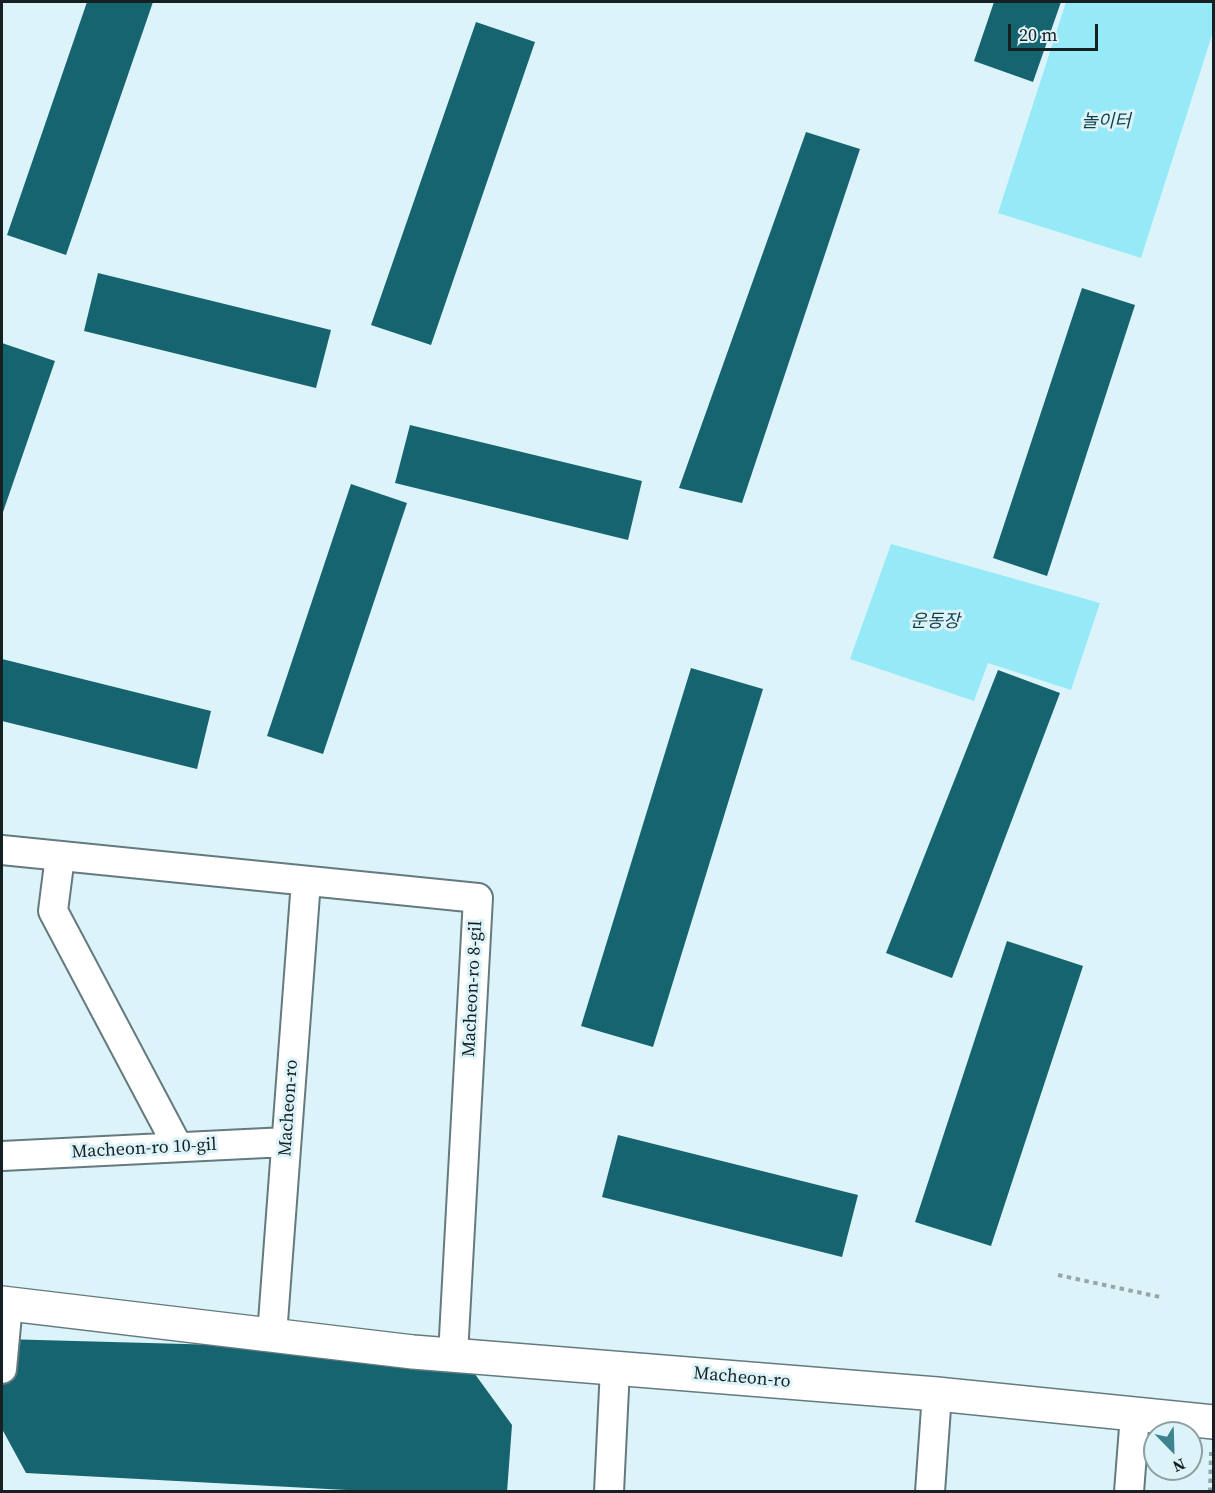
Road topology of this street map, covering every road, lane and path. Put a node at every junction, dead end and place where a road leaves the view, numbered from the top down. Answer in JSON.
{"nodes":[{"id":1,"x":2,"y":850,"type":"edge"},
{"id":2,"x":60,"y":856,"type":"junction"},
{"id":3,"x":306,"y":881,"type":"junction"},
{"id":4,"x":286,"y":1142,"type":"junction"},
{"id":5,"x":178,"y":1147,"type":"junction"},
{"id":6,"x":2,"y":1156,"type":"edge"},
{"id":7,"x":1058,"y":1275,"type":"dead end"},
{"id":8,"x":1160,"y":1298,"type":"dead end"},
{"id":9,"x":5,"y":1303,"type":"edge"},
{"id":10,"x":272,"y":1335,"type":"junction"},
{"id":11,"x":453,"y":1355,"type":"junction"},
{"id":12,"x":615,"y":1368,"type":"junction"},
{"id":13,"x":2,"y":1369,"type":"edge"},
{"id":14,"x":937,"y":1394,"type":"junction"},
{"id":15,"x":1135,"y":1414,"type":"junction"},
{"id":16,"x":1214,"y":1422,"type":"edge"},
{"id":17,"x":609,"y":1491,"type":"edge"},
{"id":18,"x":930,"y":1491,"type":"edge"},
{"id":19,"x":1129,"y":1491,"type":"edge"}],
"edges":[{"from":1,"to":2,"type":"street","name":"Macheon-ro 8-gil"},
{"from":2,"to":3,"type":"street","name":"Macheon-ro 8-gil"},
{"from":2,"to":5,"type":"street"},
{"from":3,"to":4,"type":"street","name":"Macheon-ro"},
{"from":3,"to":11,"type":"street","name":"Macheon-ro 8-gil"},
{"from":4,"to":5,"type":"street","name":"Macheon-ro 10-gil"},
{"from":4,"to":10,"type":"street","name":"Macheon-ro"},
{"from":5,"to":6,"type":"street","name":"Macheon-ro 10-gil"},
{"from":7,"to":8,"type":"path"},
{"from":9,"to":10,"type":"street","name":"Macheon-ro"},
{"from":9,"to":13,"type":"street","name":"Macheon-ro"},
{"from":10,"to":11,"type":"street","name":"Macheon-ro"},
{"from":11,"to":12,"type":"street","name":"Macheon-ro"},
{"from":12,"to":14,"type":"street","name":"Macheon-ro"},
{"from":12,"to":17,"type":"street"},
{"from":14,"to":15,"type":"street","name":"Macheon-ro"},
{"from":14,"to":18,"type":"street"},
{"from":15,"to":16,"type":"street","name":"Macheon-ro"},
{"from":15,"to":19,"type":"street"}]}
